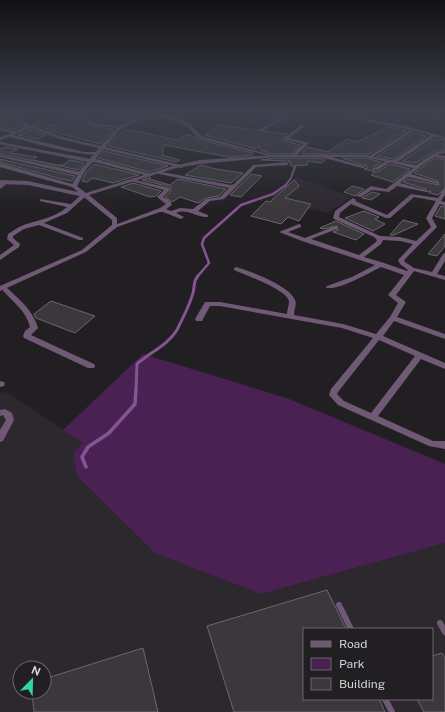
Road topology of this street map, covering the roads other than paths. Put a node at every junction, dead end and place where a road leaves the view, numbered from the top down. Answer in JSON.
{"nodes":[{"id":1,"x":22,"y":146,"type":"edge"},
{"id":2,"x":55,"y":146,"type":"edge"},
{"id":3,"x":99,"y":146,"type":"edge"},
{"id":4,"x":233,"y":146,"type":"edge"},
{"id":5,"x":304,"y":146,"type":"edge"},
{"id":6,"x":387,"y":146,"type":"edge"},
{"id":7,"x":415,"y":146,"type":"edge"},
{"id":8,"x":103,"y":147,"type":"junction"},
{"id":9,"x":445,"y":152,"type":"edge"},
{"id":10,"x":98,"y":153,"type":"junction"},
{"id":11,"x":294,"y":155,"type":"junction"},
{"id":12,"x":319,"y":155,"type":"junction"},
{"id":13,"x":0,"y":156,"type":"edge"},
{"id":14,"x":274,"y":156,"type":"junction"},
{"id":15,"x":434,"y":156,"type":"junction"},
{"id":16,"x":258,"y":157,"type":"junction"},
{"id":17,"x":370,"y":157,"type":"junction"},
{"id":18,"x":445,"y":158,"type":"edge"},
{"id":19,"x":92,"y":160,"type":"junction"},
{"id":20,"x":391,"y":161,"type":"junction"},
{"id":21,"x":260,"y":164,"type":"junction"},
{"id":22,"x":286,"y":164,"type":"dead end"},
{"id":23,"x":0,"y":165,"type":"edge"},
{"id":24,"x":182,"y":166,"type":"junction"},
{"id":25,"x":176,"y":167,"type":"junction"},
{"id":26,"x":364,"y":167,"type":"dead end"},
{"id":27,"x":417,"y":167,"type":"junction"},
{"id":28,"x":376,"y":169,"type":"dead end"},
{"id":29,"x":188,"y":170,"type":"dead end"},
{"id":30,"x":266,"y":170,"type":"dead end"},
{"id":31,"x":159,"y":172,"type":"junction"},
{"id":32,"x":81,"y":174,"type":"junction"},
{"id":33,"x":148,"y":174,"type":"junction"},
{"id":34,"x":407,"y":175,"type":"junction"},
{"id":35,"x":133,"y":180,"type":"junction"},
{"id":36,"x":2,"y":182,"type":"edge"},
{"id":37,"x":436,"y":183,"type":"dead end"},
{"id":38,"x":396,"y":184,"type":"junction"},
{"id":39,"x":74,"y":186,"type":"junction"},
{"id":40,"x":234,"y":186,"type":"junction"},
{"id":41,"x":0,"y":187,"type":"edge"},
{"id":42,"x":424,"y":191,"type":"dead end"},
{"id":43,"x":445,"y":191,"type":"edge"},
{"id":44,"x":84,"y":195,"type":"junction"},
{"id":45,"x":354,"y":199,"type":"junction"},
{"id":46,"x":42,"y":200,"type":"dead end"},
{"id":47,"x":441,"y":202,"type":"edge"},
{"id":48,"x":72,"y":206,"type":"junction"},
{"id":49,"x":162,"y":209,"type":"junction"},
{"id":50,"x":194,"y":212,"type":"junction"},
{"id":51,"x":171,"y":213,"type":"junction"},
{"id":52,"x":206,"y":216,"type":"dead end"},
{"id":53,"x":181,"y":217,"type":"dead end"},
{"id":54,"x":39,"y":223,"type":"junction"},
{"id":55,"x":115,"y":226,"type":"junction"},
{"id":56,"x":299,"y":226,"type":"dead end"},
{"id":57,"x":335,"y":228,"type":"dead end"},
{"id":58,"x":379,"y":238,"type":"junction"},
{"id":59,"x":81,"y":239,"type":"dead end"},
{"id":60,"x":304,"y":240,"type":"junction"},
{"id":61,"x":417,"y":243,"type":"junction"},
{"id":62,"x":445,"y":255,"type":"edge"},
{"id":63,"x":0,"y":258,"type":"edge"},
{"id":64,"x":359,"y":258,"type":"junction"},
{"id":65,"x":382,"y":264,"type":"junction"},
{"id":66,"x":236,"y":269,"type":"dead end"},
{"id":67,"x":411,"y":271,"type":"junction"},
{"id":68,"x":434,"y":274,"type":"junction"},
{"id":69,"x":445,"y":278,"type":"edge"},
{"id":70,"x":329,"y":287,"type":"dead end"},
{"id":71,"x":2,"y":288,"type":"edge"},
{"id":72,"x":290,"y":316,"type":"junction"},
{"id":73,"x":393,"y":318,"type":"junction"},
{"id":74,"x":198,"y":319,"type":"dead end"},
{"id":75,"x":379,"y":337,"type":"junction"},
{"id":76,"x":445,"y":337,"type":"edge"},
{"id":77,"x":420,"y":355,"type":"junction"},
{"id":78,"x":91,"y":366,"type":"dead end"},
{"id":79,"x":445,"y":366,"type":"edge"},
{"id":80,"x":0,"y":412,"type":"edge"},
{"id":81,"x":372,"y":417,"type":"junction"},
{"id":82,"x":0,"y":439,"type":"edge"},
{"id":83,"x":445,"y":445,"type":"edge"},
{"id":84,"x":339,"y":604,"type":"dead end"},
{"id":85,"x":440,"y":624,"type":"dead end"},
{"id":86,"x":351,"y":628,"type":"edge"},
{"id":87,"x":445,"y":632,"type":"edge"},
{"id":88,"x":386,"y":700,"type":"edge"},
{"id":89,"x":392,"y":712,"type":"edge"}],
"edges":[{"from":1,"to":19,"type":"street"},
{"from":2,"to":10,"type":"street"},
{"from":3,"to":8,"type":"street"},
{"from":4,"to":14,"type":"street"},
{"from":5,"to":11,"type":"street"},
{"from":6,"to":17,"type":"street"},
{"from":7,"to":20,"type":"street"},
{"from":8,"to":10,"type":"street"},
{"from":8,"to":24,"type":"street"},
{"from":9,"to":15,"type":"street"},
{"from":10,"to":19,"type":"street"},
{"from":11,"to":12,"type":"street"},
{"from":11,"to":14,"type":"street"},
{"from":12,"to":17,"type":"street"},
{"from":12,"to":26,"type":"street"},
{"from":13,"to":32,"type":"street"},
{"from":14,"to":16,"type":"street"},
{"from":15,"to":18,"type":"street"},
{"from":15,"to":27,"type":"street"},
{"from":16,"to":21,"type":"street"},
{"from":16,"to":24,"type":"street"},
{"from":17,"to":20,"type":"street"},
{"from":19,"to":32,"type":"street"},
{"from":19,"to":33,"type":"street"},
{"from":20,"to":27,"type":"street"},
{"from":20,"to":28,"type":"street"},
{"from":21,"to":22,"type":"street"},
{"from":21,"to":30,"type":"street"},
{"from":21,"to":40,"type":"street"},
{"from":23,"to":39,"type":"street"},
{"from":24,"to":25,"type":"street"},
{"from":25,"to":29,"type":"street"},
{"from":25,"to":31,"type":"street"},
{"from":27,"to":34,"type":"street"},
{"from":31,"to":33,"type":"street"},
{"from":31,"to":40,"type":"street"},
{"from":32,"to":39,"type":"street"},
{"from":33,"to":35,"type":"street"},
{"from":34,"to":37,"type":"street"},
{"from":34,"to":38,"type":"street"},
{"from":35,"to":44,"type":"street"},
{"from":35,"to":49,"type":"street"},
{"from":36,"to":41,"type":"street"},
{"from":36,"to":44,"type":"street"},
{"from":38,"to":42,"type":"street"},
{"from":38,"to":45,"type":"street"},
{"from":39,"to":44,"type":"street"},
{"from":40,"to":50,"type":"street"},
{"from":43,"to":47,"type":"street"},
{"from":44,"to":48,"type":"street"},
{"from":44,"to":55,"type":"street"},
{"from":45,"to":47,"type":"street"},
{"from":45,"to":58,"type":"street"},
{"from":46,"to":48,"type":"street"},
{"from":47,"to":61,"type":"street"},
{"from":48,"to":54,"type":"street"},
{"from":49,"to":51,"type":"street"},
{"from":49,"to":55,"type":"street"},
{"from":50,"to":51,"type":"street"},
{"from":50,"to":52,"type":"street"},
{"from":51,"to":53,"type":"street"},
{"from":54,"to":59,"type":"street"},
{"from":54,"to":63,"type":"street"},
{"from":55,"to":71,"type":"street"},
{"from":56,"to":60,"type":"street"},
{"from":57,"to":60,"type":"street"},
{"from":58,"to":61,"type":"street"},
{"from":58,"to":64,"type":"street"},
{"from":60,"to":64,"type":"street"},
{"from":61,"to":67,"type":"street"},
{"from":62,"to":68,"type":"street"},
{"from":64,"to":65,"type":"street"},
{"from":65,"to":67,"type":"street"},
{"from":65,"to":70,"type":"street"},
{"from":66,"to":72,"type":"street"},
{"from":67,"to":68,"type":"street"},
{"from":67,"to":73,"type":"street"},
{"from":68,"to":69,"type":"street"},
{"from":71,"to":78,"type":"street"},
{"from":72,"to":74,"type":"street"},
{"from":72,"to":75,"type":"street"},
{"from":73,"to":75,"type":"street"},
{"from":73,"to":76,"type":"street"},
{"from":75,"to":77,"type":"street"},
{"from":75,"to":81,"type":"street"},
{"from":77,"to":79,"type":"street"},
{"from":77,"to":81,"type":"street"},
{"from":80,"to":82,"type":"street"},
{"from":81,"to":83,"type":"street"},
{"from":84,"to":86,"type":"lane"},
{"from":85,"to":87,"type":"lane"},
{"from":88,"to":89,"type":"lane"}]}
